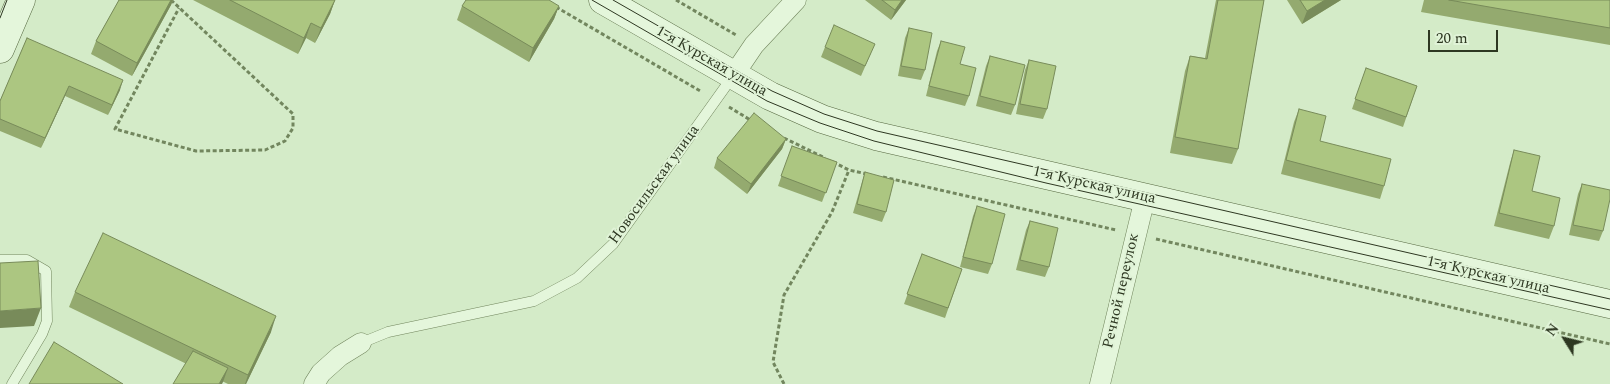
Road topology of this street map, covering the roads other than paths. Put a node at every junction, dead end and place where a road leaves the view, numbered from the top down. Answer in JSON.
{"nodes":[{"id":1,"x":21,"y":0,"type":"edge"},
{"id":2,"x":603,"y":0,"type":"edge"},
{"id":3,"x":796,"y":0,"type":"edge"},
{"id":4,"x":0,"y":49,"type":"edge"},
{"id":5,"x":733,"y":76,"type":"junction"},
{"id":6,"x":1145,"y":198,"type":"junction"},
{"id":7,"x":0,"y":260,"type":"edge"},
{"id":8,"x":1610,"y":304,"type":"edge"},
{"id":9,"x":361,"y":343,"type":"joint"},
{"id":10,"x":12,"y":384,"type":"edge"},
{"id":11,"x":314,"y":384,"type":"edge"},
{"id":12,"x":1100,"y":384,"type":"edge"}],
"edges":[{"from":1,"to":4,"type":"main road"},
{"from":2,"to":5,"type":"main road","name":"1-я Курская улица"},
{"from":3,"to":5,"type":"street","name":"Новосильская улица"},
{"from":5,"to":6,"type":"main road","name":"1-я Курская улица"},
{"from":5,"to":9,"type":"lane","name":"Новосильская улица"},
{"from":6,"to":8,"type":"main road","name":"1-я Курская улица"},
{"from":6,"to":12,"type":"street","name":"Речной переулок"},
{"from":7,"to":10,"type":"lane"},
{"from":9,"to":11,"type":"street","name":"Новосильская улица"}]}
